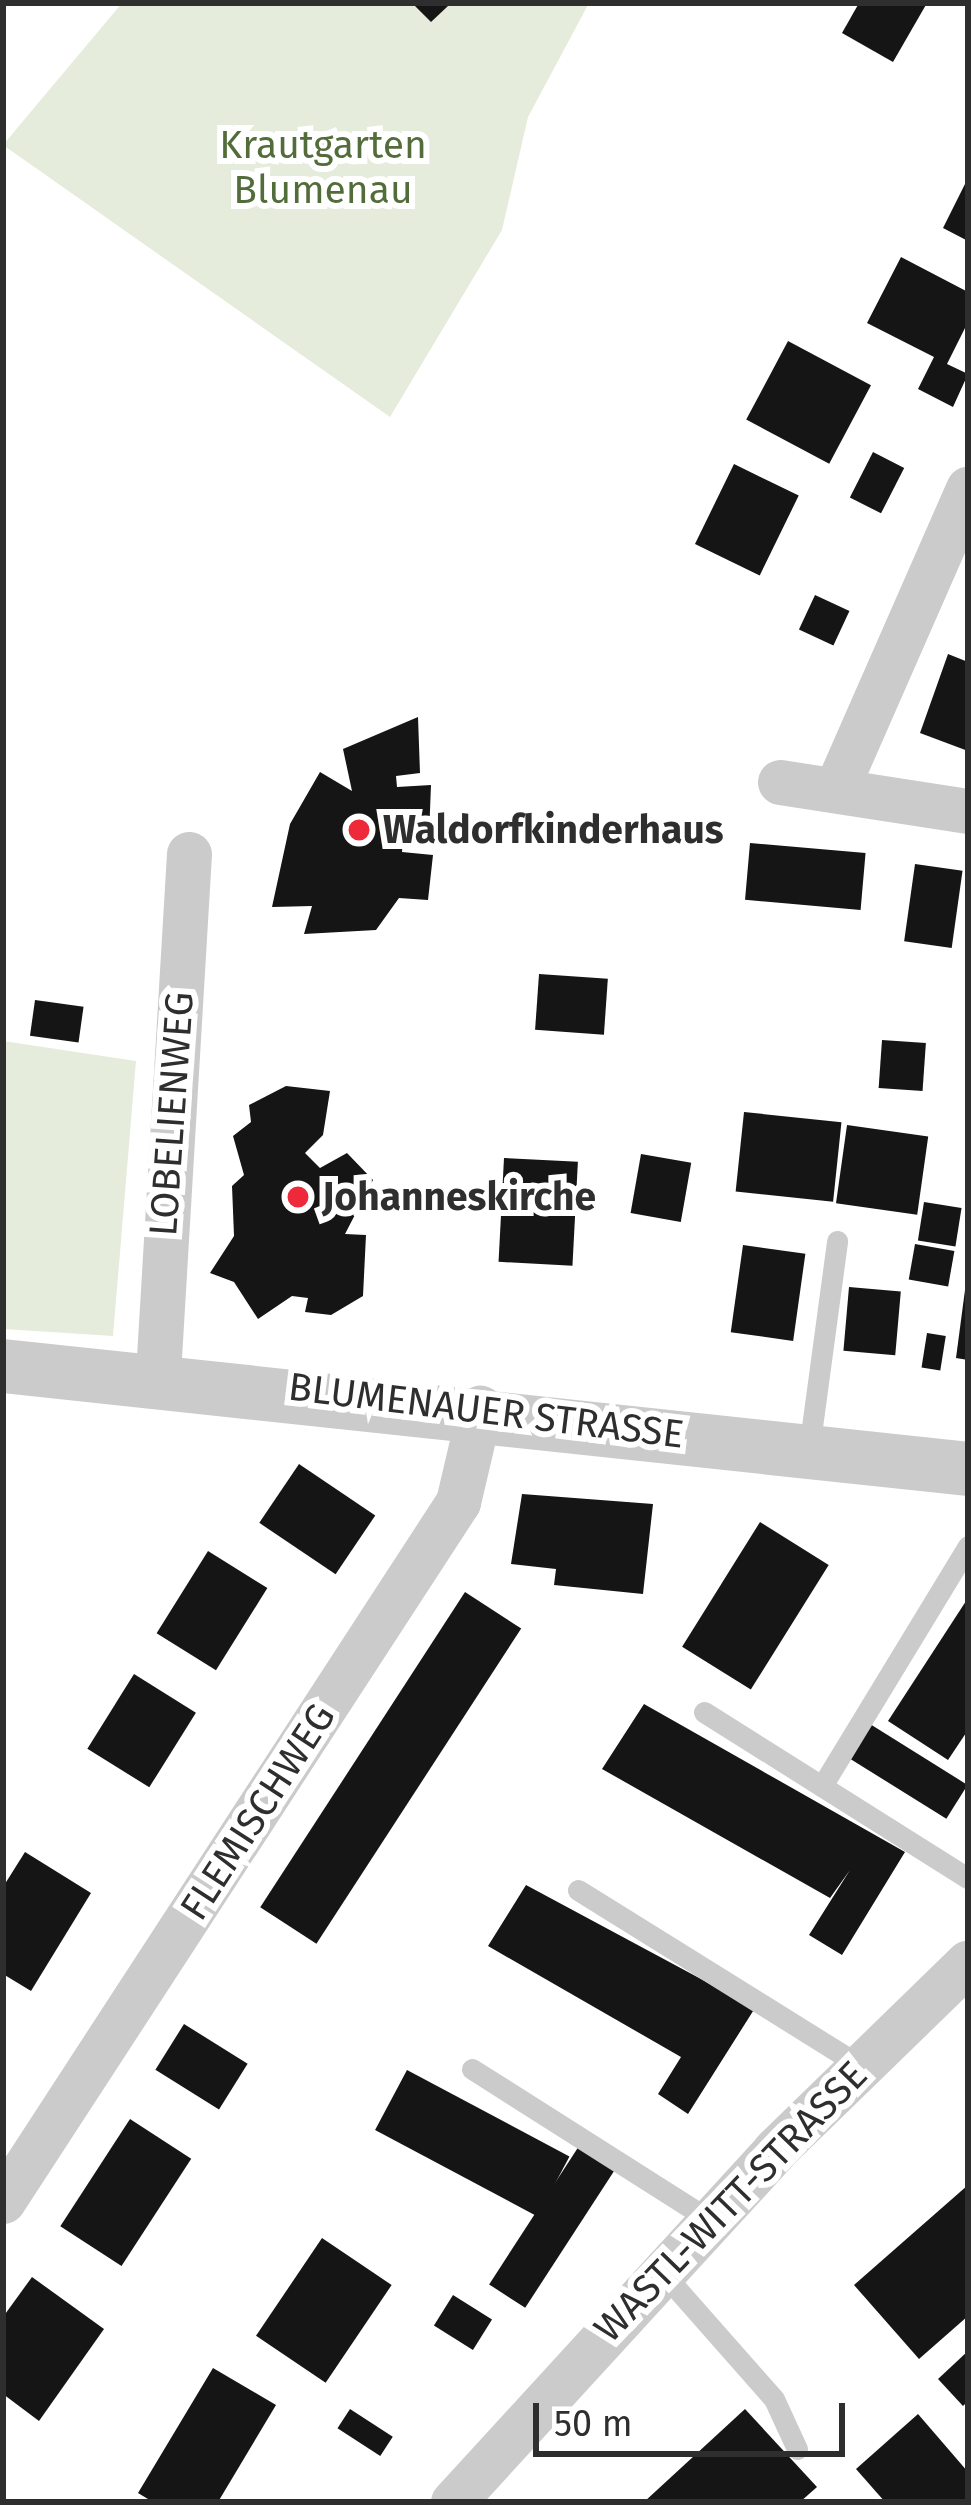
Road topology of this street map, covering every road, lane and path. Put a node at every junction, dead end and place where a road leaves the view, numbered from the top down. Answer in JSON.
{"nodes":[{"id":1,"x":968,"y":489,"type":"edge"},
{"id":2,"x":780,"y":782,"type":"dead end"},
{"id":3,"x":837,"y":787,"type":"junction"},
{"id":4,"x":968,"y":811,"type":"edge"},
{"id":5,"x":189,"y":854,"type":"dead end"},
{"id":6,"x":837,"y":1241,"type":"dead end"},
{"id":7,"x":3,"y":1366,"type":"edge"},
{"id":8,"x":158,"y":1374,"type":"junction"},
{"id":9,"x":480,"y":1408,"type":"junction"},
{"id":10,"x":809,"y":1449,"type":"junction"},
{"id":11,"x":968,"y":1469,"type":"edge"},
{"id":12,"x":968,"y":1546,"type":"edge"},
{"id":13,"x":704,"y":1712,"type":"dead end"},
{"id":14,"x":822,"y":1786,"type":"junction"},
{"id":15,"x":968,"y":1878,"type":"edge"},
{"id":16,"x":578,"y":1889,"type":"dead end"},
{"id":17,"x":968,"y":1962,"type":"edge"},
{"id":18,"x":862,"y":2066,"type":"junction"},
{"id":19,"x":472,"y":2069,"type":"dead end"},
{"id":20,"x":3,"y":2201,"type":"edge"},
{"id":21,"x":710,"y":2219,"type":"junction"},
{"id":22,"x":662,"y":2272,"type":"junction"},
{"id":23,"x":797,"y":2449,"type":"dead end"},
{"id":24,"x":453,"y":2502,"type":"edge"}],
"edges":[{"from":1,"to":3,"type":"street"},
{"from":2,"to":3,"type":"street"},
{"from":3,"to":4,"type":"street"},
{"from":5,"to":8,"type":"street","name":"LOBELIENWEG"},
{"from":6,"to":10,"type":"lane"},
{"from":7,"to":8,"type":"street","name":"BLUMENAUER STRASSE"},
{"from":8,"to":9,"type":"street","name":"BLUMENAUER STRASSE"},
{"from":9,"to":10,"type":"street","name":"BLUMENAUER STRASSE"},
{"from":9,"to":20,"type":"street","name":"FLEMISCHWEG"},
{"from":10,"to":11,"type":"street","name":"BLUMENAUER STRASSE"},
{"from":12,"to":14,"type":"lane"},
{"from":13,"to":14,"type":"lane"},
{"from":14,"to":15,"type":"lane"},
{"from":16,"to":18,"type":"lane"},
{"from":17,"to":18,"type":"street","name":"WASTL-WITT-STRASSE"},
{"from":18,"to":21,"type":"street","name":"WASTL-WITT-STRASSE"},
{"from":19,"to":21,"type":"lane"},
{"from":21,"to":22,"type":"street","name":"WASTL-WITT-STRASSE"},
{"from":22,"to":23,"type":"lane"},
{"from":22,"to":24,"type":"street","name":"WASTL-WITT-STRASSE"}]}
